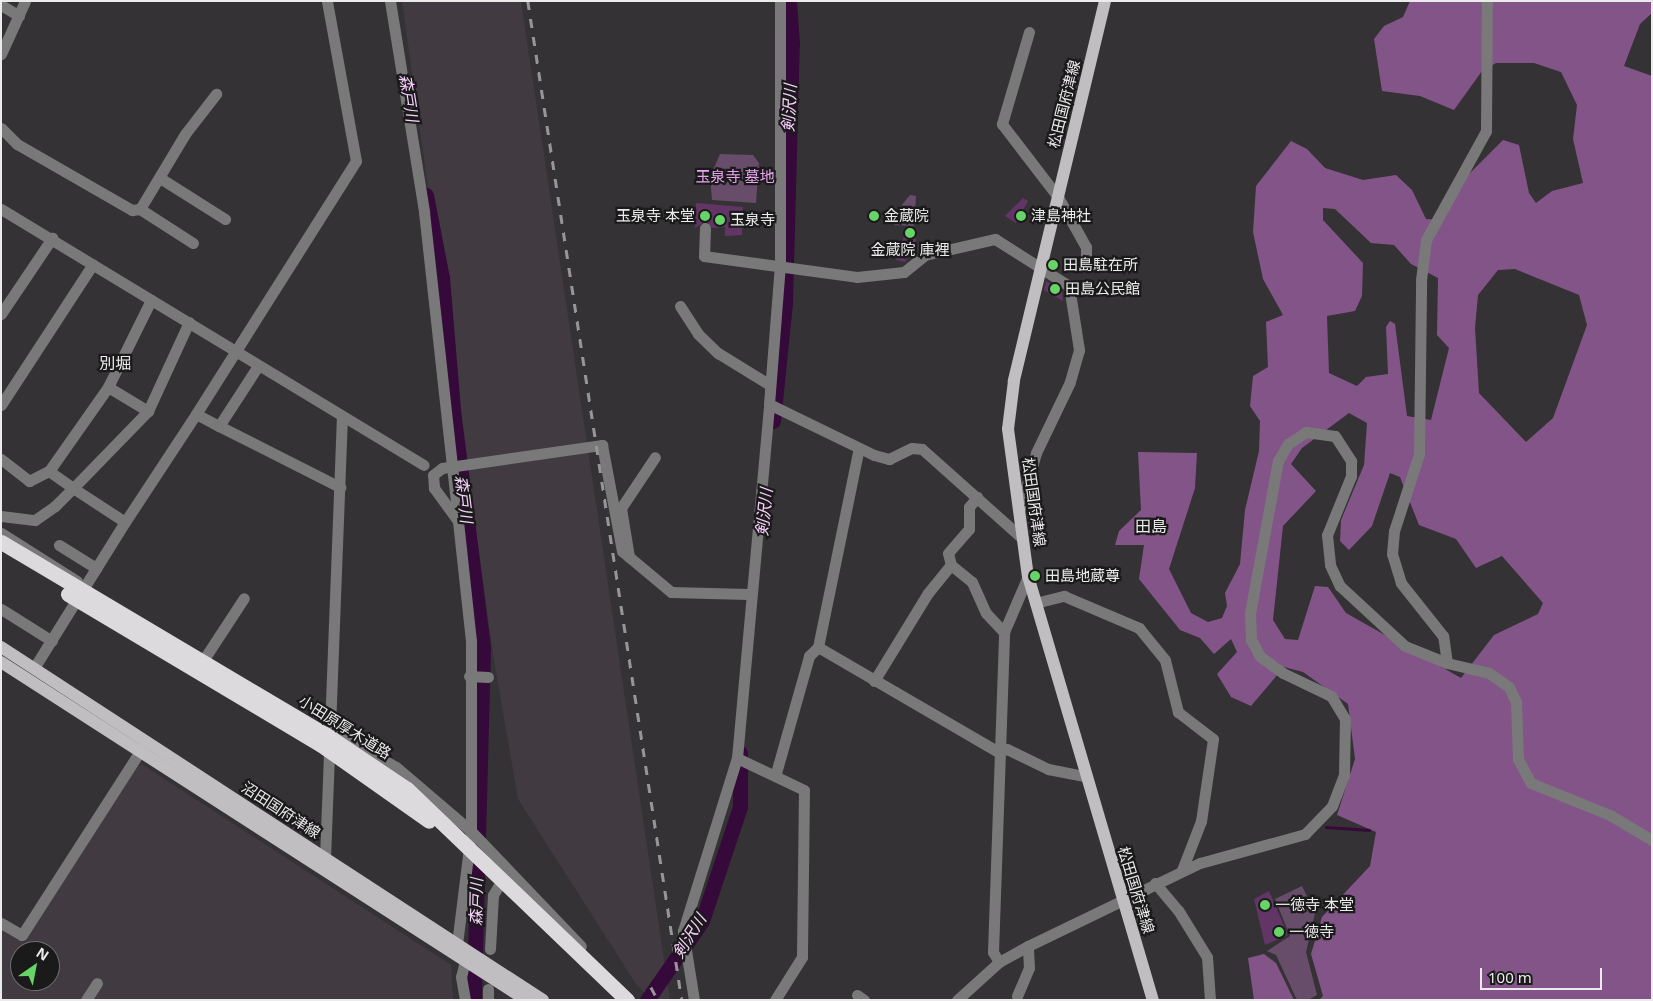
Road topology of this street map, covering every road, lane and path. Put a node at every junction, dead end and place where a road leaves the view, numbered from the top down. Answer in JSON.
{"nodes":[{"id":1,"x":25,"y":1,"type":"edge"},
{"id":2,"x":327,"y":1,"type":"edge"},
{"id":3,"x":390,"y":1,"type":"edge"},
{"id":4,"x":780,"y":1,"type":"edge"},
{"id":5,"x":1105,"y":1,"type":"edge"},
{"id":6,"x":1487,"y":1,"type":"edge"},
{"id":7,"x":1,"y":4,"type":"edge"},
{"id":8,"x":19,"y":16,"type":"junction"},
{"id":9,"x":1029,"y":32,"type":"dead end"},
{"id":10,"x":1,"y":54,"type":"edge"},
{"id":11,"x":216,"y":94,"type":"dead end"},
{"id":12,"x":1,"y":128,"type":"edge"},
{"id":13,"x":160,"y":178,"type":"junction"},
{"id":14,"x":1058,"y":197,"type":"junction"},
{"id":15,"x":1,"y":209,"type":"edge"},
{"id":16,"x":140,"y":209,"type":"junction"},
{"id":17,"x":225,"y":219,"type":"dead end"},
{"id":18,"x":705,"y":228,"type":"dead end"},
{"id":19,"x":52,"y":238,"type":"junction"},
{"id":20,"x":193,"y":243,"type":"dead end"},
{"id":21,"x":1086,"y":256,"type":"dead end"},
{"id":22,"x":93,"y":264,"type":"junction"},
{"id":23,"x":780,"y":264,"type":"junction"},
{"id":24,"x":1041,"y":269,"type":"junction"},
{"id":25,"x":151,"y":300,"type":"junction"},
{"id":26,"x":680,"y":306,"type":"dead end"},
{"id":27,"x":1,"y":314,"type":"edge"},
{"id":28,"x":189,"y":322,"type":"junction"},
{"id":29,"x":236,"y":352,"type":"junction"},
{"id":30,"x":258,"y":366,"type":"junction"},
{"id":31,"x":770,"y":385,"type":"junction"},
{"id":32,"x":108,"y":387,"type":"junction"},
{"id":33,"x":768,"y":404,"type":"junction"},
{"id":34,"x":1,"y":406,"type":"edge"},
{"id":35,"x":148,"y":411,"type":"junction"},
{"id":36,"x":196,"y":414,"type":"junction"},
{"id":37,"x":342,"y":418,"type":"junction"},
{"id":38,"x":219,"y":426,"type":"junction"},
{"id":39,"x":859,"y":448,"type":"junction"},
{"id":40,"x":655,"y":457,"type":"dead end"},
{"id":41,"x":1,"y":459,"type":"edge"},
{"id":42,"x":424,"y":465,"type":"dead end"},
{"id":43,"x":49,"y":471,"type":"junction"},
{"id":44,"x":340,"y":487,"type":"junction"},
{"id":45,"x":73,"y":488,"type":"junction"},
{"id":46,"x":977,"y":497,"type":"junction"},
{"id":47,"x":1018,"y":515,"type":"junction"},
{"id":48,"x":1,"y":516,"type":"edge"},
{"id":49,"x":458,"y":521,"type":"junction"},
{"id":50,"x":125,"y":522,"type":"junction"},
{"id":51,"x":1,"y":533,"type":"edge"},
{"id":52,"x":1023,"y":539,"type":"junction"},
{"id":53,"x":1,"y":542,"type":"edge"},
{"id":54,"x":60,"y":544,"type":"dead end"},
{"id":55,"x":1,"y":550,"type":"edge"},
{"id":56,"x":629,"y":557,"type":"junction"},
{"id":57,"x":951,"y":565,"type":"junction"},
{"id":58,"x":96,"y":568,"type":"junction"},
{"id":59,"x":1028,"y":576,"type":"junction"},
{"id":60,"x":85,"y":585,"type":"junction"},
{"id":61,"x":748,"y":594,"type":"junction"},
{"id":62,"x":244,"y":598,"type":"dead end"},
{"id":63,"x":1035,"y":603,"type":"junction"},
{"id":64,"x":1,"y":609,"type":"edge"},
{"id":65,"x":1004,"y":632,"type":"junction"},
{"id":66,"x":52,"y":641,"type":"junction"},
{"id":67,"x":1,"y":646,"type":"edge"},
{"id":68,"x":818,"y":647,"type":"junction"},
{"id":69,"x":206,"y":656,"type":"junction"},
{"id":70,"x":1,"y":662,"type":"edge"},
{"id":71,"x":1446,"y":663,"type":"junction"},
{"id":72,"x":34,"y":668,"type":"junction"},
{"id":73,"x":469,"y":676,"type":"junction"},
{"id":74,"x":488,"y":677,"type":"dead end"},
{"id":75,"x":874,"y":681,"type":"junction"},
{"id":76,"x":332,"y":731,"type":"junction"},
{"id":77,"x":143,"y":746,"type":"junction"},
{"id":78,"x":1002,"y":750,"type":"junction"},
{"id":79,"x":741,"y":758,"type":"junction"},
{"id":80,"x":776,"y":773,"type":"junction"},
{"id":81,"x":1084,"y":776,"type":"junction"},
{"id":82,"x":471,"y":831,"type":"junction"},
{"id":83,"x":1652,"y":840,"type":"edge"},
{"id":84,"x":325,"y":858,"type":"junction"},
{"id":85,"x":1182,"y":870,"type":"junction"},
{"id":86,"x":508,"y":871,"type":"junction"},
{"id":87,"x":1155,"y":884,"type":"junction"},
{"id":88,"x":1122,"y":900,"type":"junction"},
{"id":89,"x":1,"y":923,"type":"edge"},
{"id":90,"x":1028,"y":946,"type":"junction"},
{"id":91,"x":461,"y":952,"type":"junction"},
{"id":92,"x":486,"y":961,"type":"junction"},
{"id":93,"x":999,"y":962,"type":"junction"},
{"id":94,"x":97,"y":983,"type":"dead end"},
{"id":95,"x":1016,"y":996,"type":"dead end"},
{"id":96,"x":86,"y":1000,"type":"edge"},
{"id":97,"x":465,"y":1000,"type":"edge"},
{"id":98,"x":526,"y":1000,"type":"edge"},
{"id":99,"x":543,"y":1000,"type":"edge"},
{"id":100,"x":613,"y":1000,"type":"edge"},
{"id":101,"x":627,"y":1000,"type":"edge"},
{"id":102,"x":632,"y":1000,"type":"edge"},
{"id":103,"x":694,"y":1000,"type":"edge"},
{"id":104,"x":775,"y":1000,"type":"edge"},
{"id":105,"x":957,"y":1000,"type":"edge"},
{"id":106,"x":1153,"y":1000,"type":"edge"},
{"id":107,"x":1210,"y":1000,"type":"edge"}],
"edges":[{"from":1,"to":8,"type":"street"},
{"from":2,"to":29,"type":"street"},
{"from":3,"to":49,"type":"street"},
{"from":4,"to":23,"type":"street"},
{"from":5,"to":14,"type":"main road","name":"松田国府津線"},
{"from":6,"to":71,"type":"street"},
{"from":7,"to":8,"type":"street"},
{"from":8,"to":10,"type":"street"},
{"from":9,"to":14,"type":"street"},
{"from":11,"to":13,"type":"street"},
{"from":12,"to":16,"type":"street"},
{"from":13,"to":16,"type":"street"},
{"from":13,"to":17,"type":"street"},
{"from":14,"to":21,"type":"street"},
{"from":14,"to":24,"type":"main road","name":"松田国府津線"},
{"from":15,"to":19,"type":"street"},
{"from":16,"to":20,"type":"street"},
{"from":18,"to":23,"type":"street"},
{"from":19,"to":22,"type":"street"},
{"from":19,"to":27,"type":"street"},
{"from":22,"to":25,"type":"street"},
{"from":22,"to":34,"type":"street"},
{"from":23,"to":24,"type":"street"},
{"from":23,"to":31,"type":"street"},
{"from":24,"to":47,"type":"main road","name":"松田国府津線"},
{"from":24,"to":47,"type":"street"},
{"from":25,"to":28,"type":"street"},
{"from":25,"to":32,"type":"street"},
{"from":26,"to":31,"type":"street"},
{"from":28,"to":29,"type":"street"},
{"from":28,"to":35,"type":"street"},
{"from":29,"to":30,"type":"street"},
{"from":29,"to":36,"type":"street"},
{"from":30,"to":37,"type":"street"},
{"from":30,"to":38,"type":"street"},
{"from":31,"to":33,"type":"street"},
{"from":32,"to":35,"type":"street"},
{"from":32,"to":43,"type":"street"},
{"from":33,"to":39,"type":"street"},
{"from":33,"to":61,"type":"street"},
{"from":35,"to":45,"type":"street"},
{"from":36,"to":38,"type":"street"},
{"from":36,"to":50,"type":"street"},
{"from":37,"to":42,"type":"street"},
{"from":37,"to":44,"type":"street"},
{"from":38,"to":44,"type":"street"},
{"from":39,"to":46,"type":"street"},
{"from":39,"to":68,"type":"street"},
{"from":40,"to":56,"type":"street"},
{"from":41,"to":43,"type":"street"},
{"from":43,"to":45,"type":"street"},
{"from":44,"to":76,"type":"street"},
{"from":45,"to":48,"type":"street"},
{"from":45,"to":50,"type":"street"},
{"from":46,"to":52,"type":"street"},
{"from":46,"to":57,"type":"street"},
{"from":47,"to":52,"type":"main road","name":"松田国府津線"},
{"from":49,"to":56,"type":"street"},
{"from":49,"to":73,"type":"street"},
{"from":50,"to":58,"type":"street"},
{"from":51,"to":60,"type":"street"},
{"from":52,"to":59,"type":"main road","name":"松田国府津線"},
{"from":53,"to":101,"type":"highway","name":"小田原厚木道路"},
{"from":54,"to":58,"type":"street"},
{"from":55,"to":100,"type":"highway","name":"小田原厚木道路"},
{"from":56,"to":61,"type":"street"},
{"from":57,"to":65,"type":"street"},
{"from":57,"to":75,"type":"street"},
{"from":58,"to":60,"type":"street"},
{"from":59,"to":63,"type":"main road","name":"松田国府津線"},
{"from":59,"to":65,"type":"street"},
{"from":60,"to":66,"type":"street"},
{"from":60,"to":69,"type":"street"},
{"from":61,"to":79,"type":"street"},
{"from":62,"to":69,"type":"street"},
{"from":63,"to":81,"type":"main road","name":"松田国府津線"},
{"from":63,"to":85,"type":"street"},
{"from":64,"to":66,"type":"street"},
{"from":65,"to":78,"type":"street"},
{"from":66,"to":72,"type":"street"},
{"from":67,"to":72,"type":"main road","name":"沼田国府津線"},
{"from":68,"to":75,"type":"street"},
{"from":68,"to":80,"type":"street"},
{"from":69,"to":76,"type":"street"},
{"from":70,"to":77,"type":"main road","name":"沼田国府津線"},
{"from":71,"to":83,"type":"street"},
{"from":71,"to":85,"type":"street"},
{"from":72,"to":77,"type":"main road","name":"沼田国府津線"},
{"from":73,"to":74,"type":"street"},
{"from":73,"to":82,"type":"street"},
{"from":75,"to":78,"type":"street"},
{"from":76,"to":82,"type":"street"},
{"from":76,"to":84,"type":"street"},
{"from":77,"to":84,"type":"main road","name":"沼田国府津線"},
{"from":77,"to":89,"type":"street"},
{"from":77,"to":91,"type":"main road","name":"沼田国府津線"},
{"from":78,"to":81,"type":"street"},
{"from":78,"to":93,"type":"street"},
{"from":79,"to":80,"type":"street"},
{"from":79,"to":103,"type":"street"},
{"from":80,"to":104,"type":"street"},
{"from":81,"to":88,"type":"main road","name":"松田国府津線"},
{"from":82,"to":86,"type":"street"},
{"from":82,"to":91,"type":"street"},
{"from":84,"to":91,"type":"main road","name":"沼田国府津線"},
{"from":85,"to":87,"type":"street"},
{"from":86,"to":92,"type":"street"},
{"from":86,"to":102,"type":"street"},
{"from":87,"to":88,"type":"street"},
{"from":87,"to":107,"type":"street"},
{"from":88,"to":90,"type":"street"},
{"from":88,"to":106,"type":"main road","name":"松田国府津線"},
{"from":90,"to":93,"type":"street"},
{"from":90,"to":95,"type":"street"},
{"from":91,"to":92,"type":"main road","name":"沼田国府津線"},
{"from":91,"to":97,"type":"street"},
{"from":92,"to":98,"type":"main road","name":"沼田国府津線"},
{"from":92,"to":99,"type":"main road","name":"沼田国府津線"},
{"from":93,"to":105,"type":"street"},
{"from":94,"to":96,"type":"street"}]}
